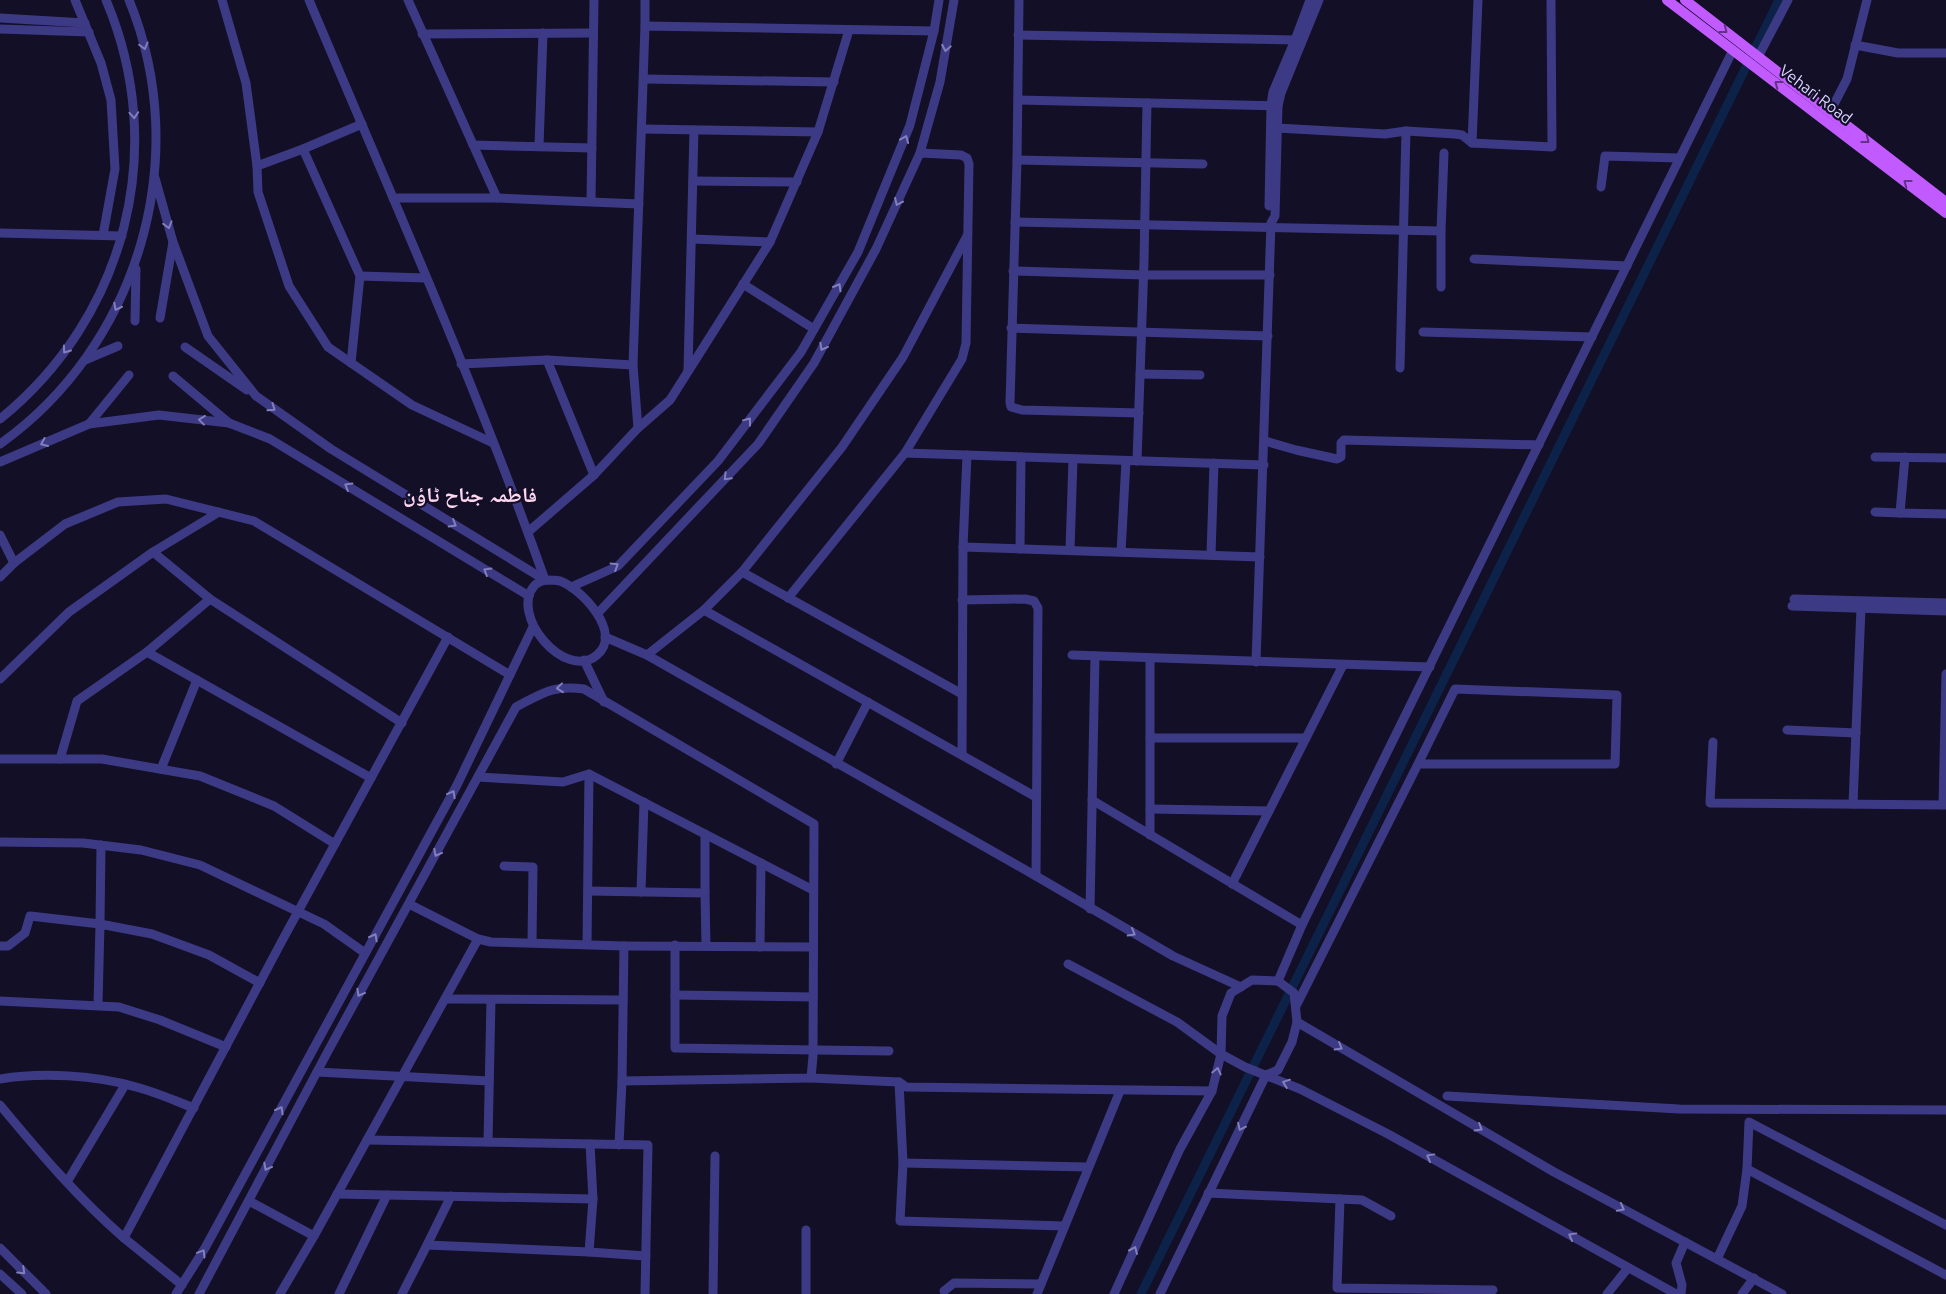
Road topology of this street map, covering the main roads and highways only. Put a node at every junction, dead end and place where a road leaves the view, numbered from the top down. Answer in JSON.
{"nodes":[{"id":1,"x":1667,"y":0,"type":"edge"},
{"id":2,"x":1685,"y":0,"type":"edge"},
{"id":3,"x":1946,"y":202,"type":"edge"},
{"id":4,"x":1946,"y":213,"type":"edge"}],
"edges":[{"from":4,"to":1,"type":"main road","name":"Vehari Road","one_way":true},
{"from":2,"to":3,"type":"main road","name":"Vehari Road","one_way":true}]}
